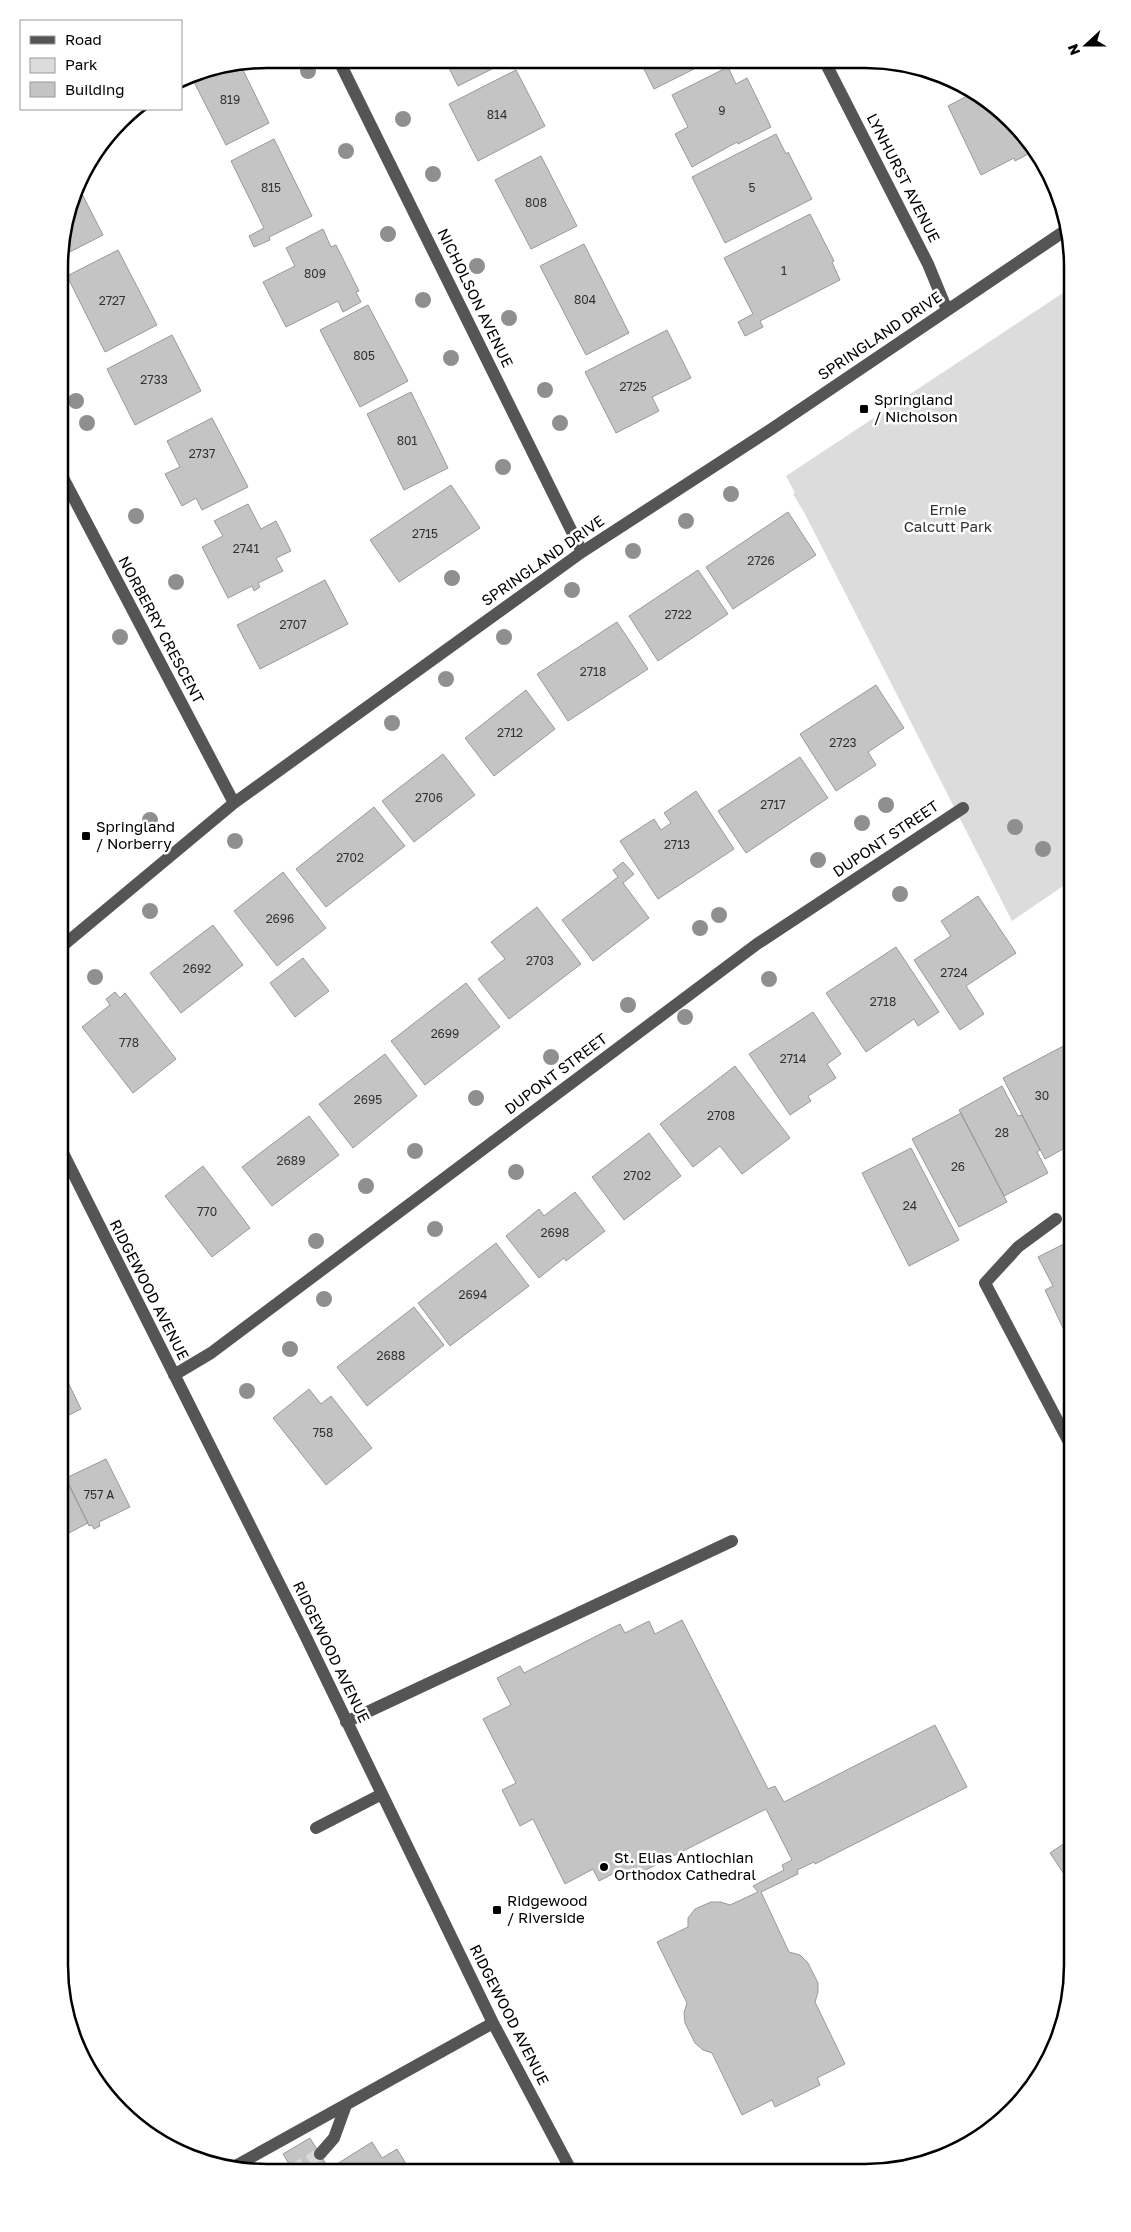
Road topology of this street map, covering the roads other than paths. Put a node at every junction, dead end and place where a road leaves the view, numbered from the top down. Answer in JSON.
{"nodes":[{"id":1,"x":342,"y":68,"type":"edge"},
{"id":2,"x":828,"y":68,"type":"edge"},
{"id":3,"x":1061,"y":233,"type":"edge"},
{"id":4,"x":947,"y":310,"type":"junction"},
{"id":5,"x":68,"y":487,"type":"edge"},
{"id":6,"x":582,"y":552,"type":"junction"},
{"id":7,"x":234,"y":803,"type":"junction"},
{"id":8,"x":963,"y":808,"type":"dead end"},
{"id":9,"x":68,"y":941,"type":"edge"},
{"id":10,"x":68,"y":1162,"type":"edge"},
{"id":11,"x":1056,"y":1219,"type":"dead end"},
{"id":12,"x":174,"y":1374,"type":"junction"},
{"id":13,"x":1064,"y":1433,"type":"edge"},
{"id":14,"x":732,"y":1541,"type":"dead end"},
{"id":15,"x":346,"y":1722,"type":"junction"},
{"id":16,"x":382,"y":1794,"type":"junction"},
{"id":17,"x":316,"y":1828,"type":"dead end"},
{"id":18,"x":493,"y":2023,"type":"junction"},
{"id":19,"x":346,"y":2105,"type":"junction"},
{"id":20,"x":320,"y":2154,"type":"tunnel mouth"},
{"id":21,"x":241,"y":2163,"type":"edge"},
{"id":22,"x":568,"y":2164,"type":"edge"}],
"edges":[{"from":1,"to":6,"type":"street","name":"NICHOLSON AVENUE"},
{"from":2,"to":4,"type":"street","name":"LYNHURST AVENUE"},
{"from":3,"to":4,"type":"street","name":"SPRINGLAND DRIVE"},
{"from":4,"to":6,"type":"street","name":"SPRINGLAND DRIVE"},
{"from":5,"to":7,"type":"street","name":"NORBERRY CRESCENT"},
{"from":6,"to":7,"type":"street","name":"SPRINGLAND DRIVE"},
{"from":7,"to":9,"type":"street","name":"SPRINGLAND DRIVE"},
{"from":8,"to":12,"type":"street","name":"DUPONT STREET"},
{"from":10,"to":12,"type":"street","name":"RIDGEWOOD AVENUE"},
{"from":11,"to":13,"type":"street"},
{"from":12,"to":15,"type":"street","name":"RIDGEWOOD AVENUE"},
{"from":14,"to":15,"type":"street"},
{"from":15,"to":16,"type":"street","name":"RIDGEWOOD AVENUE"},
{"from":16,"to":17,"type":"street"},
{"from":16,"to":18,"type":"street","name":"RIDGEWOOD AVENUE"},
{"from":18,"to":19,"type":"street"},
{"from":18,"to":22,"type":"street","name":"RIDGEWOOD AVENUE"},
{"from":19,"to":20,"type":"street"},
{"from":19,"to":21,"type":"street"}]}
